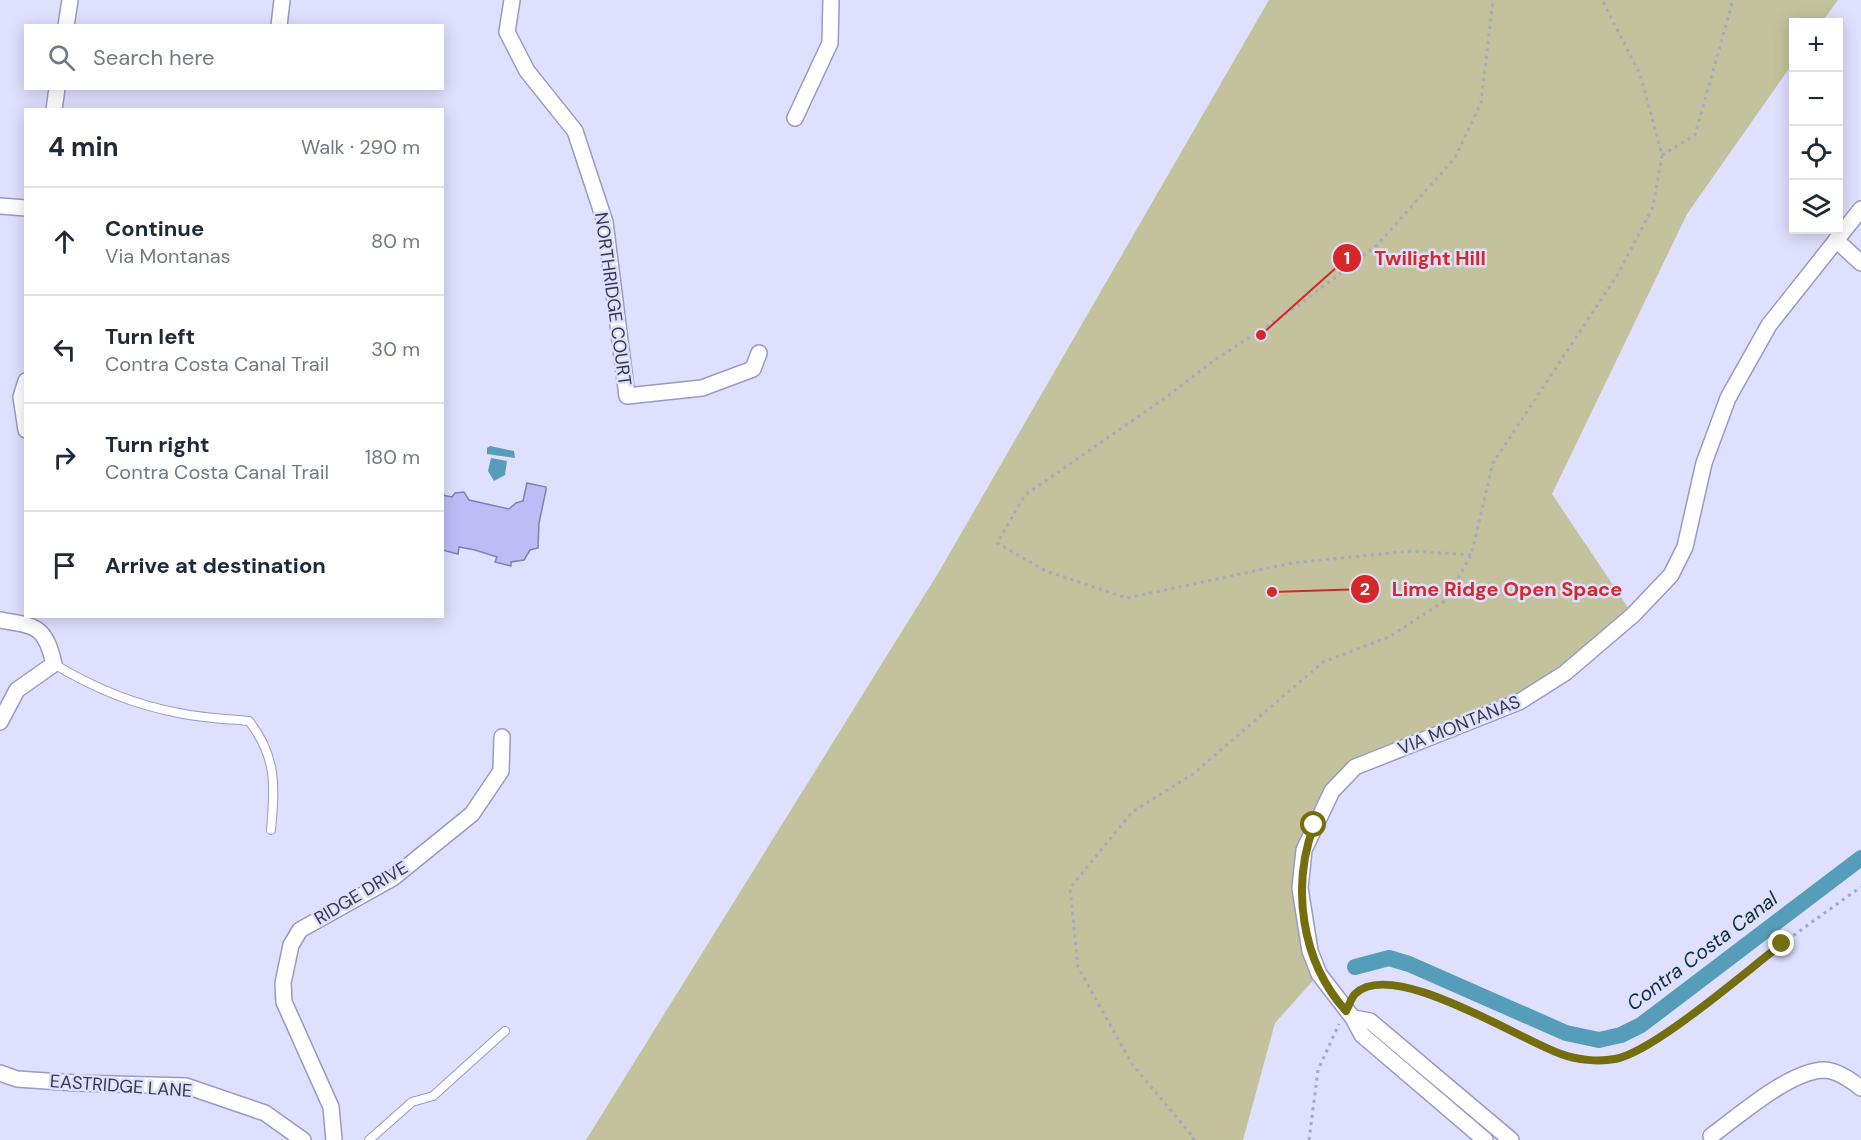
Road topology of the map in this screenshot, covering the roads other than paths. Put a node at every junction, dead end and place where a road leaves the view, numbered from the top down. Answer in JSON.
{"nodes":[{"id":1,"x":70,"y":0,"type":"edge"},
{"id":2,"x":282,"y":0,"type":"edge"},
{"id":3,"x":512,"y":0,"type":"edge"},
{"id":4,"x":831,"y":0,"type":"edge"},
{"id":5,"x":66,"y":24,"type":"edge"},
{"id":6,"x":279,"y":24,"type":"edge"},
{"id":7,"x":57,"y":90,"type":"edge"},
{"id":8,"x":54,"y":108,"type":"edge"},
{"id":9,"x":795,"y":118,"type":"dead end"},
{"id":10,"x":0,"y":206,"type":"edge"},
{"id":11,"x":24,"y":208,"type":"edge"},
{"id":12,"x":1861,"y":208,"type":"edge"},
{"id":13,"x":1836,"y":240,"type":"junction"},
{"id":14,"x":1861,"y":263,"type":"edge"},
{"id":15,"x":759,"y":353,"type":"dead end"},
{"id":16,"x":24,"y":387,"type":"edge"},
{"id":17,"x":24,"y":417,"type":"edge"},
{"id":18,"x":0,"y":620,"type":"edge"},
{"id":19,"x":54,"y":664,"type":"junction"},
{"id":20,"x":0,"y":722,"type":"edge"},
{"id":21,"x":502,"y":737,"type":"dead end"},
{"id":22,"x":271,"y":830,"type":"dead end"},
{"id":23,"x":1346,"y":1010,"type":"junction"},
{"id":24,"x":505,"y":1031,"type":"dead end"},
{"id":25,"x":0,"y":1073,"type":"edge"},
{"id":26,"x":1861,"y":1088,"type":"edge"},
{"id":27,"x":1711,"y":1136,"type":"dead end"},
{"id":28,"x":303,"y":1140,"type":"edge"},
{"id":29,"x":334,"y":1140,"type":"edge"},
{"id":30,"x":369,"y":1140,"type":"edge"},
{"id":31,"x":1485,"y":1140,"type":"edge"},
{"id":32,"x":1511,"y":1140,"type":"edge"}],
"edges":[{"from":1,"to":5,"type":"street"},
{"from":2,"to":6,"type":"street"},
{"from":3,"to":15,"type":"street","name":"NORTHRIDGE COURT"},
{"from":4,"to":9,"type":"street"},
{"from":7,"to":8,"type":"street"},
{"from":10,"to":11,"type":"street"},
{"from":12,"to":13,"type":"street","name":"VIA MONTANAS"},
{"from":13,"to":14,"type":"street"},
{"from":13,"to":23,"type":"street","name":"VIA MONTANAS"},
{"from":16,"to":17,"type":"street"},
{"from":18,"to":19,"type":"street"},
{"from":19,"to":20,"type":"street"},
{"from":19,"to":22,"type":"lane"},
{"from":21,"to":29,"type":"street","name":"RIDGE DRIVE"},
{"from":23,"to":31,"type":"street","name":"VIA MONTANAS"},
{"from":23,"to":32,"type":"street"},
{"from":24,"to":30,"type":"lane"},
{"from":25,"to":28,"type":"street","name":"EASTRIDGE LANE"},
{"from":26,"to":27,"type":"street"}]}
